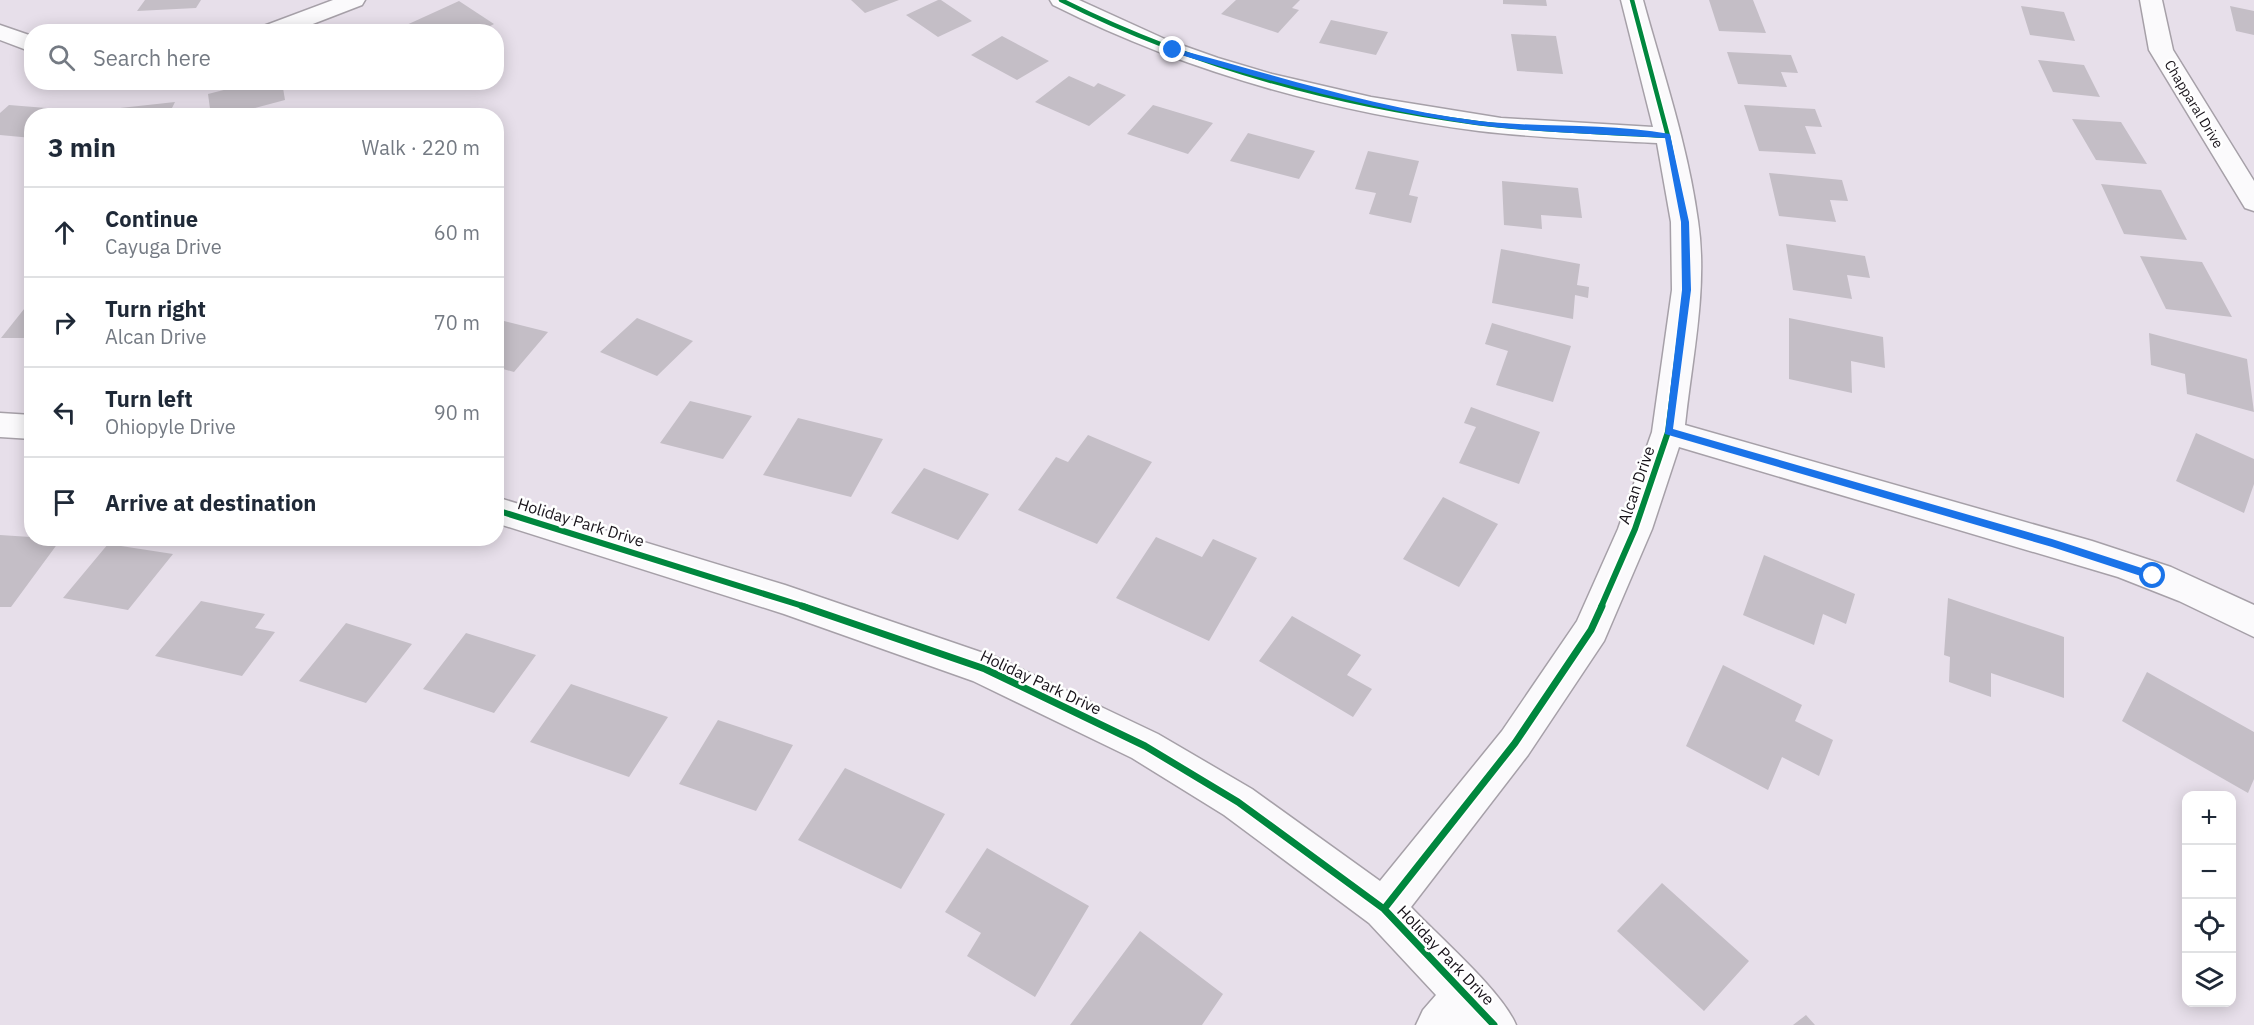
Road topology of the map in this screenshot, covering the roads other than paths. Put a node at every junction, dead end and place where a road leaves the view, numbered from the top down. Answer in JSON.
{"nodes":[{"id":1,"x":354,"y":0,"type":"edge"},
{"id":2,"x":1061,"y":0,"type":"edge"},
{"id":3,"x":1632,"y":0,"type":"edge"},
{"id":4,"x":2151,"y":0,"type":"edge"},
{"id":5,"x":290,"y":24,"type":"edge"},
{"id":6,"x":0,"y":32,"type":"edge"},
{"id":7,"x":24,"y":42,"type":"edge"},
{"id":8,"x":1668,"y":136,"type":"junction"},
{"id":9,"x":2254,"y":202,"type":"edge"},
{"id":10,"x":0,"y":425,"type":"edge"},
{"id":11,"x":24,"y":426,"type":"edge"},
{"id":12,"x":1668,"y":432,"type":"junction"},
{"id":13,"x":504,"y":512,"type":"edge"},
{"id":14,"x":2254,"y":622,"type":"edge"},
{"id":15,"x":1384,"y":909,"type":"junction"},
{"id":16,"x":1466,"y":993,"type":"junction"},
{"id":17,"x":1438,"y":1025,"type":"edge"},
{"id":18,"x":1494,"y":1025,"type":"edge"}],
"edges":[{"from":1,"to":5,"type":"street"},
{"from":2,"to":8,"type":"street"},
{"from":3,"to":8,"type":"street","name":"Alcan Drive"},
{"from":4,"to":9,"type":"street","name":"Chapparal Drive"},
{"from":6,"to":7,"type":"street"},
{"from":8,"to":12,"type":"street","name":"Alcan Drive"},
{"from":10,"to":11,"type":"street"},
{"from":12,"to":14,"type":"street"},
{"from":12,"to":15,"type":"street","name":"Alcan Drive"},
{"from":13,"to":15,"type":"street","name":"Holiday Park Drive"},
{"from":15,"to":16,"type":"street","name":"Holiday Park Drive"},
{"from":16,"to":17,"type":"street"},
{"from":16,"to":18,"type":"street","name":"Holiday Park Drive"}]}
